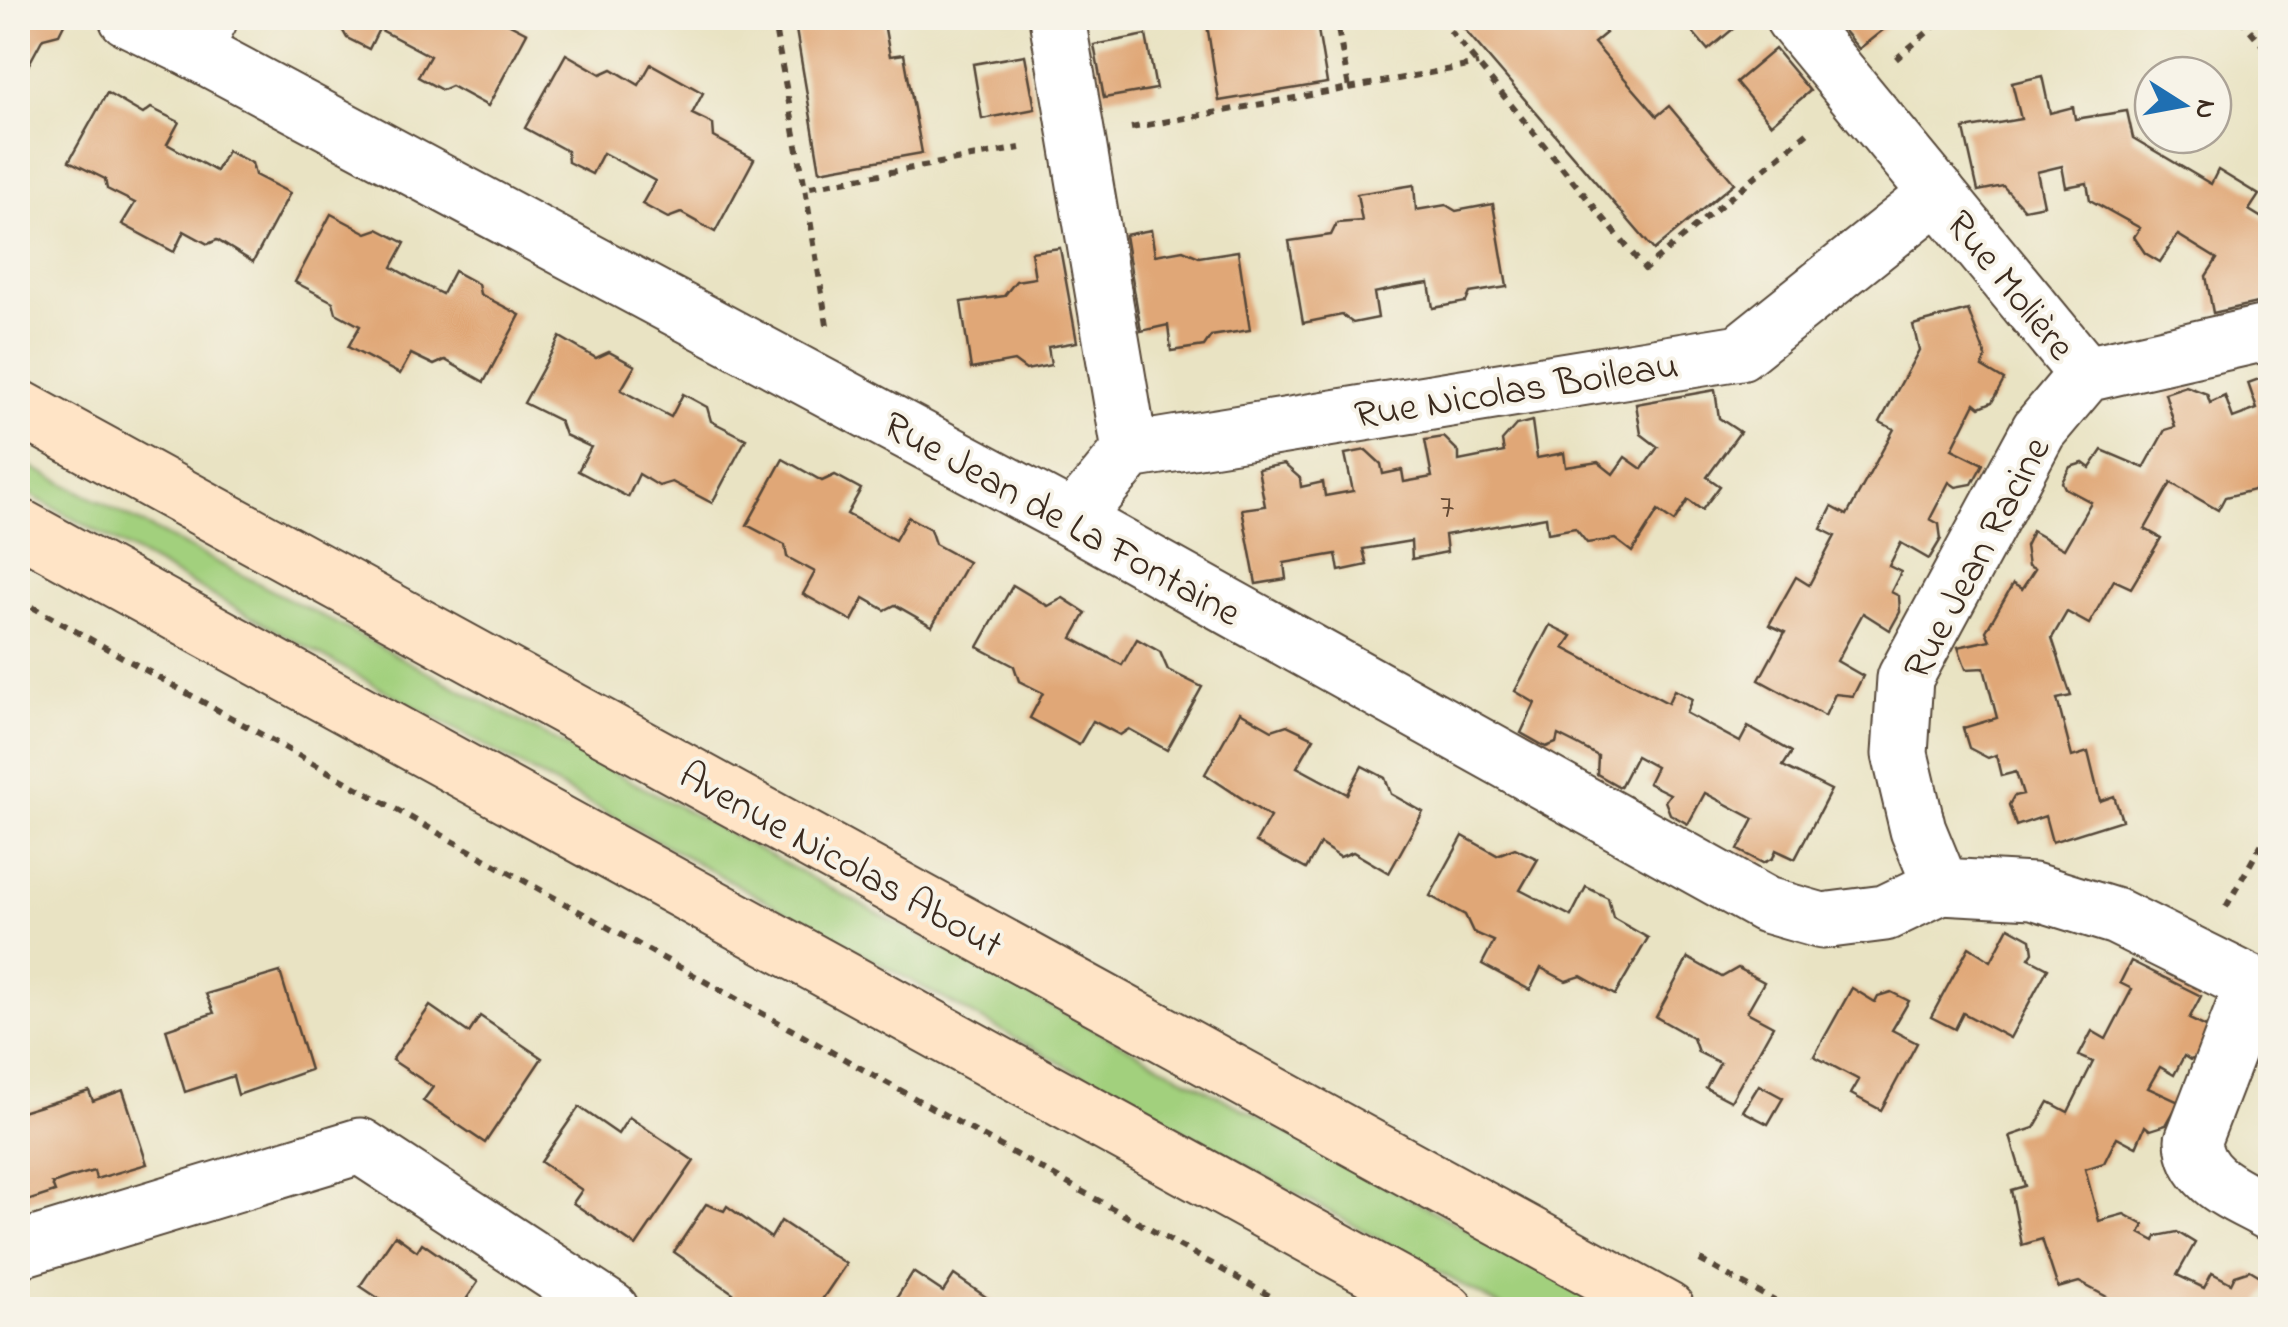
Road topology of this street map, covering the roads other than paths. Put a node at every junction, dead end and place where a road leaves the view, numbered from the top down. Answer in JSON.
{"nodes":[{"id":1,"x":127,"y":18,"type":"edge"},
{"id":2,"x":1057,"y":18,"type":"edge"},
{"id":3,"x":1793,"y":18,"type":"edge"},
{"id":4,"x":202,"y":34,"type":"edge"},
{"id":5,"x":1938,"y":194,"type":"junction"},
{"id":6,"x":2270,"y":332,"type":"edge"},
{"id":7,"x":2086,"y":374,"type":"junction"},
{"id":8,"x":18,"y":407,"type":"edge"},
{"id":9,"x":1130,"y":451,"type":"junction"},
{"id":10,"x":1073,"y":520,"type":"junction"},
{"id":11,"x":18,"y":526,"type":"edge"},
{"id":12,"x":1940,"y":886,"type":"junction"},
{"id":13,"x":2262,"y":988,"type":"edge"},
{"id":14,"x":2270,"y":1213,"type":"edge"},
{"id":15,"x":18,"y":1250,"type":"edge"},
{"id":16,"x":611,"y":1310,"type":"edge"},
{"id":17,"x":1446,"y":1310,"type":"edge"},
{"id":18,"x":1667,"y":1310,"type":"edge"}],
"edges":[{"from":1,"to":4,"type":"street","name":"Rue Jean de La Fontaine"},
{"from":2,"to":9,"type":"street"},
{"from":3,"to":5,"type":"street","name":"Rue Molière"},
{"from":4,"to":10,"type":"street","name":"Rue Jean de La Fontaine"},
{"from":5,"to":7,"type":"street","name":"Rue Molière"},
{"from":5,"to":9,"type":"street","name":"Rue Nicolas Boileau"},
{"from":6,"to":7,"type":"street"},
{"from":7,"to":12,"type":"street","name":"Rue Jean Racine"},
{"from":8,"to":18,"type":"main road","name":"Avenue Nicolas About"},
{"from":9,"to":10,"type":"street"},
{"from":10,"to":12,"type":"street","name":"Rue Jean de La Fontaine"},
{"from":11,"to":17,"type":"main road"},
{"from":12,"to":13,"type":"street"},
{"from":13,"to":14,"type":"street"},
{"from":15,"to":16,"type":"street"}]}
